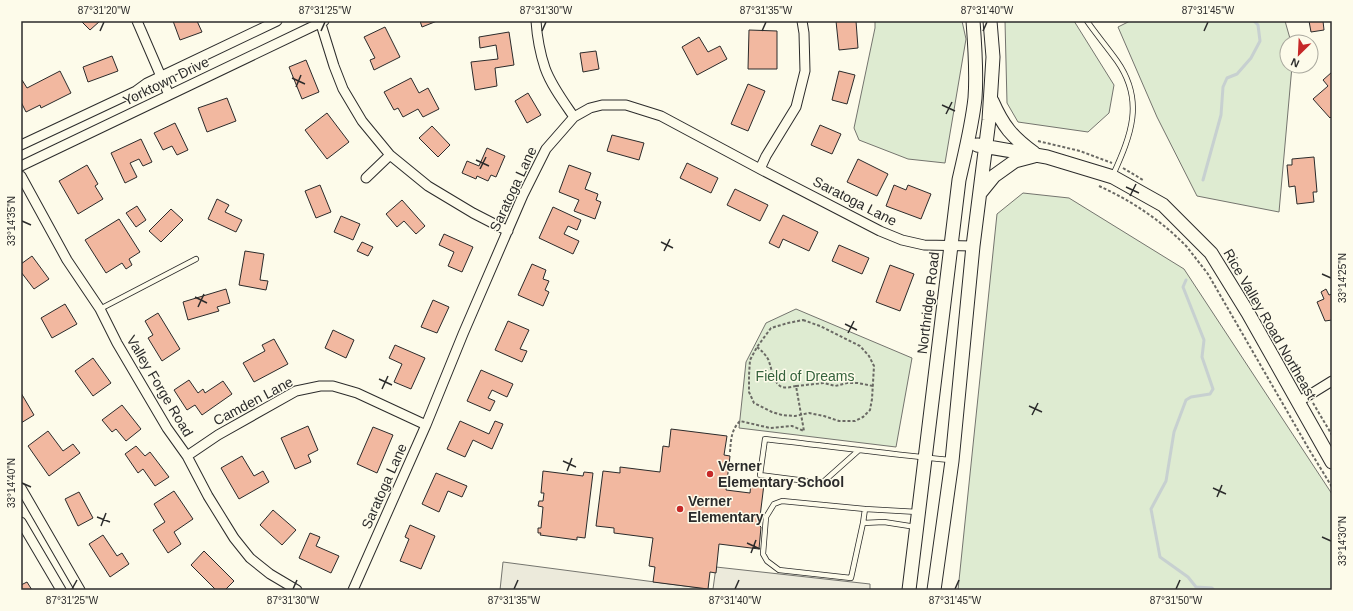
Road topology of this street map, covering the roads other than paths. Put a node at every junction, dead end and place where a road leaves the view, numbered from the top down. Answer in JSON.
{"nodes":[{"id":1,"x":137,"y":21,"type":"edge"},
{"id":2,"x":277,"y":21,"type":"edge"},
{"id":3,"x":536,"y":21,"type":"edge"},
{"id":4,"x":802,"y":21,"type":"edge"},
{"id":5,"x":973,"y":21,"type":"edge"},
{"id":6,"x":990,"y":21,"type":"edge"},
{"id":7,"x":1087,"y":21,"type":"edge"},
{"id":8,"x":322,"y":22,"type":"edge"},
{"id":9,"x":162,"y":77,"type":"junction"},
{"id":10,"x":170,"y":95,"type":"junction"},
{"id":11,"x":991,"y":99,"type":"junction"},
{"id":12,"x":574,"y":117,"type":"junction"},
{"id":13,"x":967,"y":143,"type":"junction"},
{"id":14,"x":21,"y":145,"type":"edge"},
{"id":15,"x":986,"y":146,"type":"junction"},
{"id":16,"x":390,"y":155,"type":"junction"},
{"id":17,"x":1037,"y":155,"type":"junction"},
{"id":18,"x":21,"y":166,"type":"edge"},
{"id":19,"x":760,"y":169,"type":"junction"},
{"id":20,"x":21,"y":176,"type":"edge"},
{"id":21,"x":1113,"y":177,"type":"junction"},
{"id":22,"x":366,"y":178,"type":"dead end"},
{"id":23,"x":980,"y":193,"type":"junction"},
{"id":24,"x":508,"y":231,"type":"junction"},
{"id":25,"x":951,"y":246,"type":"junction"},
{"id":26,"x":973,"y":246,"type":"junction"},
{"id":27,"x":196,"y":259,"type":"dead end"},
{"id":28,"x":100,"y":309,"type":"junction"},
{"id":29,"x":1332,"y":381,"type":"edge"},
{"id":30,"x":1298,"y":402,"type":"junction"},
{"id":31,"x":426,"y":425,"type":"junction"},
{"id":32,"x":859,"y":450,"type":"junction"},
{"id":33,"x":187,"y":456,"type":"junction"},
{"id":34,"x":925,"y":458,"type":"junction"},
{"id":35,"x":952,"y":460,"type":"junction"},
{"id":36,"x":1332,"y":462,"type":"edge"},
{"id":37,"x":21,"y":488,"type":"edge"},
{"id":38,"x":865,"y":509,"type":"junction"},
{"id":39,"x":919,"y":512,"type":"junction"},
{"id":40,"x":21,"y":522,"type":"edge"},
{"id":41,"x":863,"y":523,"type":"junction"},
{"id":42,"x":917,"y":527,"type":"junction"},
{"id":43,"x":61,"y":590,"type":"edge"},
{"id":44,"x":80,"y":590,"type":"edge"},
{"id":45,"x":296,"y":590,"type":"edge"},
{"id":46,"x":353,"y":590,"type":"edge"},
{"id":47,"x":910,"y":590,"type":"edge"},
{"id":48,"x":934,"y":590,"type":"edge"}],
"edges":[{"from":1,"to":9,"type":"street"},
{"from":2,"to":9,"type":"street","name":"Yorktown Drive"},
{"from":3,"to":12,"type":"street"},
{"from":4,"to":19,"type":"street"},
{"from":5,"to":13,"type":"main road","name":"Northridge Road"},
{"from":6,"to":11,"type":"main road"},
{"from":7,"to":21,"type":"lane"},
{"from":8,"to":10,"type":"street","name":"Yorktown Drive"},
{"from":8,"to":16,"type":"street"},
{"from":9,"to":10,"type":"street"},
{"from":9,"to":14,"type":"street","name":"Yorktown Drive"},
{"from":10,"to":18,"type":"street","name":"Yorktown Drive"},
{"from":11,"to":15,"type":"main road"},
{"from":11,"to":17,"type":"main road"},
{"from":12,"to":19,"type":"street","name":"Saratoga Lane"},
{"from":12,"to":24,"type":"street","name":"Saratoga Lane"},
{"from":13,"to":15,"type":"main road","name":"Rice Valley Road Northeast"},
{"from":13,"to":25,"type":"main road","name":"Northridge Road"},
{"from":15,"to":17,"type":"main road","name":"Rice Valley Road Northeast"},
{"from":15,"to":23,"type":"main road"},
{"from":16,"to":22,"type":"street"},
{"from":16,"to":24,"type":"street"},
{"from":17,"to":21,"type":"main road","name":"Rice Valley Road Northeast"},
{"from":17,"to":23,"type":"main road"},
{"from":19,"to":25,"type":"street","name":"Saratoga Lane"},
{"from":20,"to":28,"type":"street","name":"Valley Forge Road"},
{"from":21,"to":30,"type":"main road","name":"Rice Valley Road Northeast"},
{"from":23,"to":26,"type":"main road"},
{"from":24,"to":31,"type":"street","name":"Saratoga Lane"},
{"from":25,"to":26,"type":"street","name":"Saratoga Lane"},
{"from":25,"to":34,"type":"main road","name":"Northridge Road"},
{"from":26,"to":35,"type":"main road"},
{"from":27,"to":28,"type":"lane"},
{"from":28,"to":33,"type":"street","name":"Valley Forge Road"},
{"from":29,"to":30,"type":"street"},
{"from":30,"to":36,"type":"main road","name":"Rice Valley Road Northeast"},
{"from":31,"to":33,"type":"street","name":"Camden Lane"},
{"from":31,"to":46,"type":"street","name":"Saratoga Lane"},
{"from":32,"to":32,"type":"lane"},
{"from":32,"to":34,"type":"lane"},
{"from":33,"to":45,"type":"street","name":"Valley Forge Road"},
{"from":34,"to":35,"type":"lane"},
{"from":34,"to":39,"type":"main road","name":"Northridge Road"},
{"from":35,"to":48,"type":"main road"},
{"from":37,"to":44,"type":"street"},
{"from":38,"to":39,"type":"lane"},
{"from":38,"to":41,"type":"lane"},
{"from":38,"to":41,"type":"lane"},
{"from":39,"to":42,"type":"main road","name":"Northridge Road"},
{"from":40,"to":43,"type":"street"},
{"from":41,"to":42,"type":"lane"},
{"from":42,"to":47,"type":"main road","name":"Northridge Road"}]}
